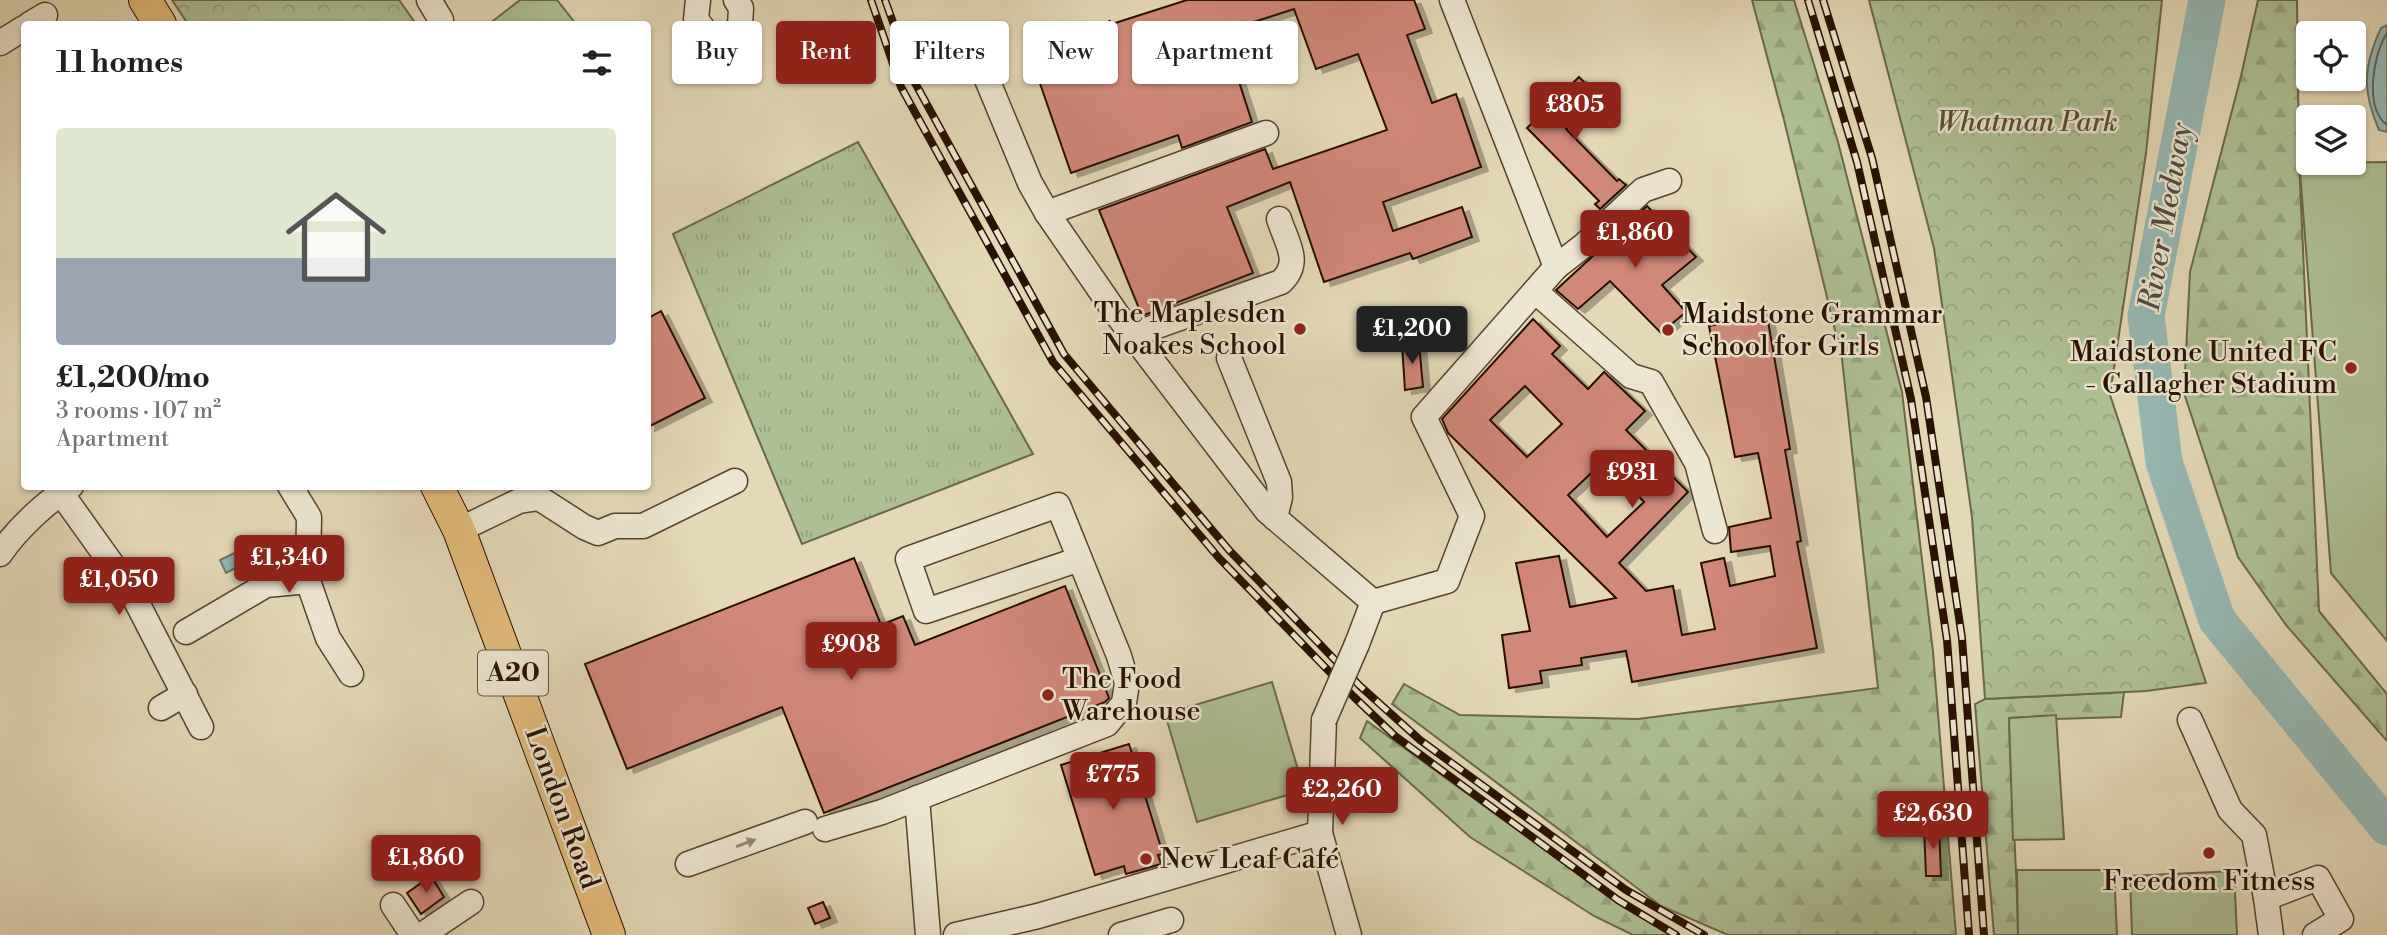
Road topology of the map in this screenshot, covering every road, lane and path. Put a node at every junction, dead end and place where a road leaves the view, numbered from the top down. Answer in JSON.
{"nodes":[{"id":1,"x":145,"y":0,"type":"edge"},
{"id":2,"x":698,"y":0,"type":"edge"},
{"id":3,"x":736,"y":0,"type":"edge"},
{"id":4,"x":1452,"y":0,"type":"edge"},
{"id":5,"x":158,"y":21,"type":"edge"},
{"id":6,"x":21,"y":30,"type":"edge"},
{"id":7,"x":0,"y":43,"type":"edge"},
{"id":8,"x":989,"y":84,"type":"edge"},
{"id":9,"x":1266,"y":133,"type":"dead end"},
{"id":10,"x":1669,"y":181,"type":"dead end"},
{"id":11,"x":1047,"y":213,"type":"junction"},
{"id":12,"x":1279,"y":219,"type":"dead end"},
{"id":13,"x":1556,"y":267,"type":"junction"},
{"id":14,"x":1535,"y":291,"type":"junction"},
{"id":15,"x":1132,"y":335,"type":"junction"},
{"id":16,"x":1229,"y":358,"type":"dead end"},
{"id":17,"x":735,"y":481,"type":"dead end"},
{"id":18,"x":66,"y":490,"type":"edge"},
{"id":19,"x":292,"y":490,"type":"edge"},
{"id":20,"x":439,"y":490,"type":"edge"},
{"id":21,"x":1275,"y":518,"type":"junction"},
{"id":22,"x":459,"y":530,"type":"junction"},
{"id":23,"x":1715,"y":531,"type":"dead end"},
{"id":24,"x":0,"y":554,"type":"edge"},
{"id":25,"x":1080,"y":559,"type":"junction"},
{"id":26,"x":309,"y":580,"type":"junction"},
{"id":27,"x":1373,"y":602,"type":"junction"},
{"id":28,"x":186,"y":632,"type":"dead end"},
{"id":29,"x":351,"y":674,"type":"dead end"},
{"id":30,"x":185,"y":694,"type":"junction"},
{"id":31,"x":162,"y":708,"type":"dead end"},
{"id":32,"x":2190,"y":720,"type":"dead end"},
{"id":33,"x":201,"y":727,"type":"dead end"},
{"id":34,"x":917,"y":798,"type":"junction"},
{"id":35,"x":1320,"y":833,"type":"junction"},
{"id":36,"x":688,"y":864,"type":"dead end"},
{"id":37,"x":2266,"y":898,"type":"junction"},
{"id":38,"x":471,"y":902,"type":"dead end"},
{"id":39,"x":393,"y":905,"type":"dead end"},
{"id":40,"x":1171,"y":920,"type":"dead end"},
{"id":41,"x":1016,"y":928,"type":"edge"},
{"id":42,"x":413,"y":935,"type":"edge"},
{"id":43,"x":422,"y":935,"type":"edge"},
{"id":44,"x":609,"y":935,"type":"edge"},
{"id":45,"x":928,"y":935,"type":"edge"},
{"id":46,"x":956,"y":935,"type":"edge"},
{"id":47,"x":1121,"y":935,"type":"edge"},
{"id":48,"x":1349,"y":935,"type":"edge"},
{"id":49,"x":2271,"y":935,"type":"edge"},
{"id":50,"x":2315,"y":935,"type":"edge"}],
"edges":[{"from":1,"to":5,"type":"main road"},
{"from":2,"to":3,"type":"street"},
{"from":4,"to":13,"type":"street"},
{"from":6,"to":7,"type":"street"},
{"from":8,"to":11,"type":"street"},
{"from":9,"to":11,"type":"street"},
{"from":10,"to":13,"type":"street"},
{"from":11,"to":15,"type":"street"},
{"from":12,"to":15,"type":"street"},
{"from":13,"to":14,"type":"street"},
{"from":14,"to":23,"type":"street"},
{"from":14,"to":27,"type":"street"},
{"from":15,"to":21,"type":"street"},
{"from":16,"to":21,"type":"street"},
{"from":17,"to":22,"type":"street"},
{"from":18,"to":24,"type":"street"},
{"from":18,"to":30,"type":"street"},
{"from":19,"to":26,"type":"street"},
{"from":20,"to":22,"type":"main road","name":"London Road","number":"A20"},
{"from":21,"to":27,"type":"street"},
{"from":22,"to":44,"type":"main road","name":"London Road","number":"A20"},
{"from":25,"to":25,"type":"street"},
{"from":25,"to":34,"type":"street"},
{"from":26,"to":28,"type":"street"},
{"from":26,"to":29,"type":"street"},
{"from":27,"to":35,"type":"street","bridge":true},
{"from":30,"to":31,"type":"street"},
{"from":30,"to":33,"type":"street"},
{"from":32,"to":37,"type":"street"},
{"from":36,"to":34,"type":"street","one_way":true},
{"from":34,"to":45,"type":"street"},
{"from":35,"to":41,"type":"street"},
{"from":35,"to":48,"type":"street"},
{"from":37,"to":49,"type":"street"},
{"from":37,"to":50,"type":"street"},
{"from":38,"to":43,"type":"street"},
{"from":39,"to":42,"type":"street"},
{"from":40,"to":47,"type":"street"},
{"from":41,"to":46,"type":"street"}]}
